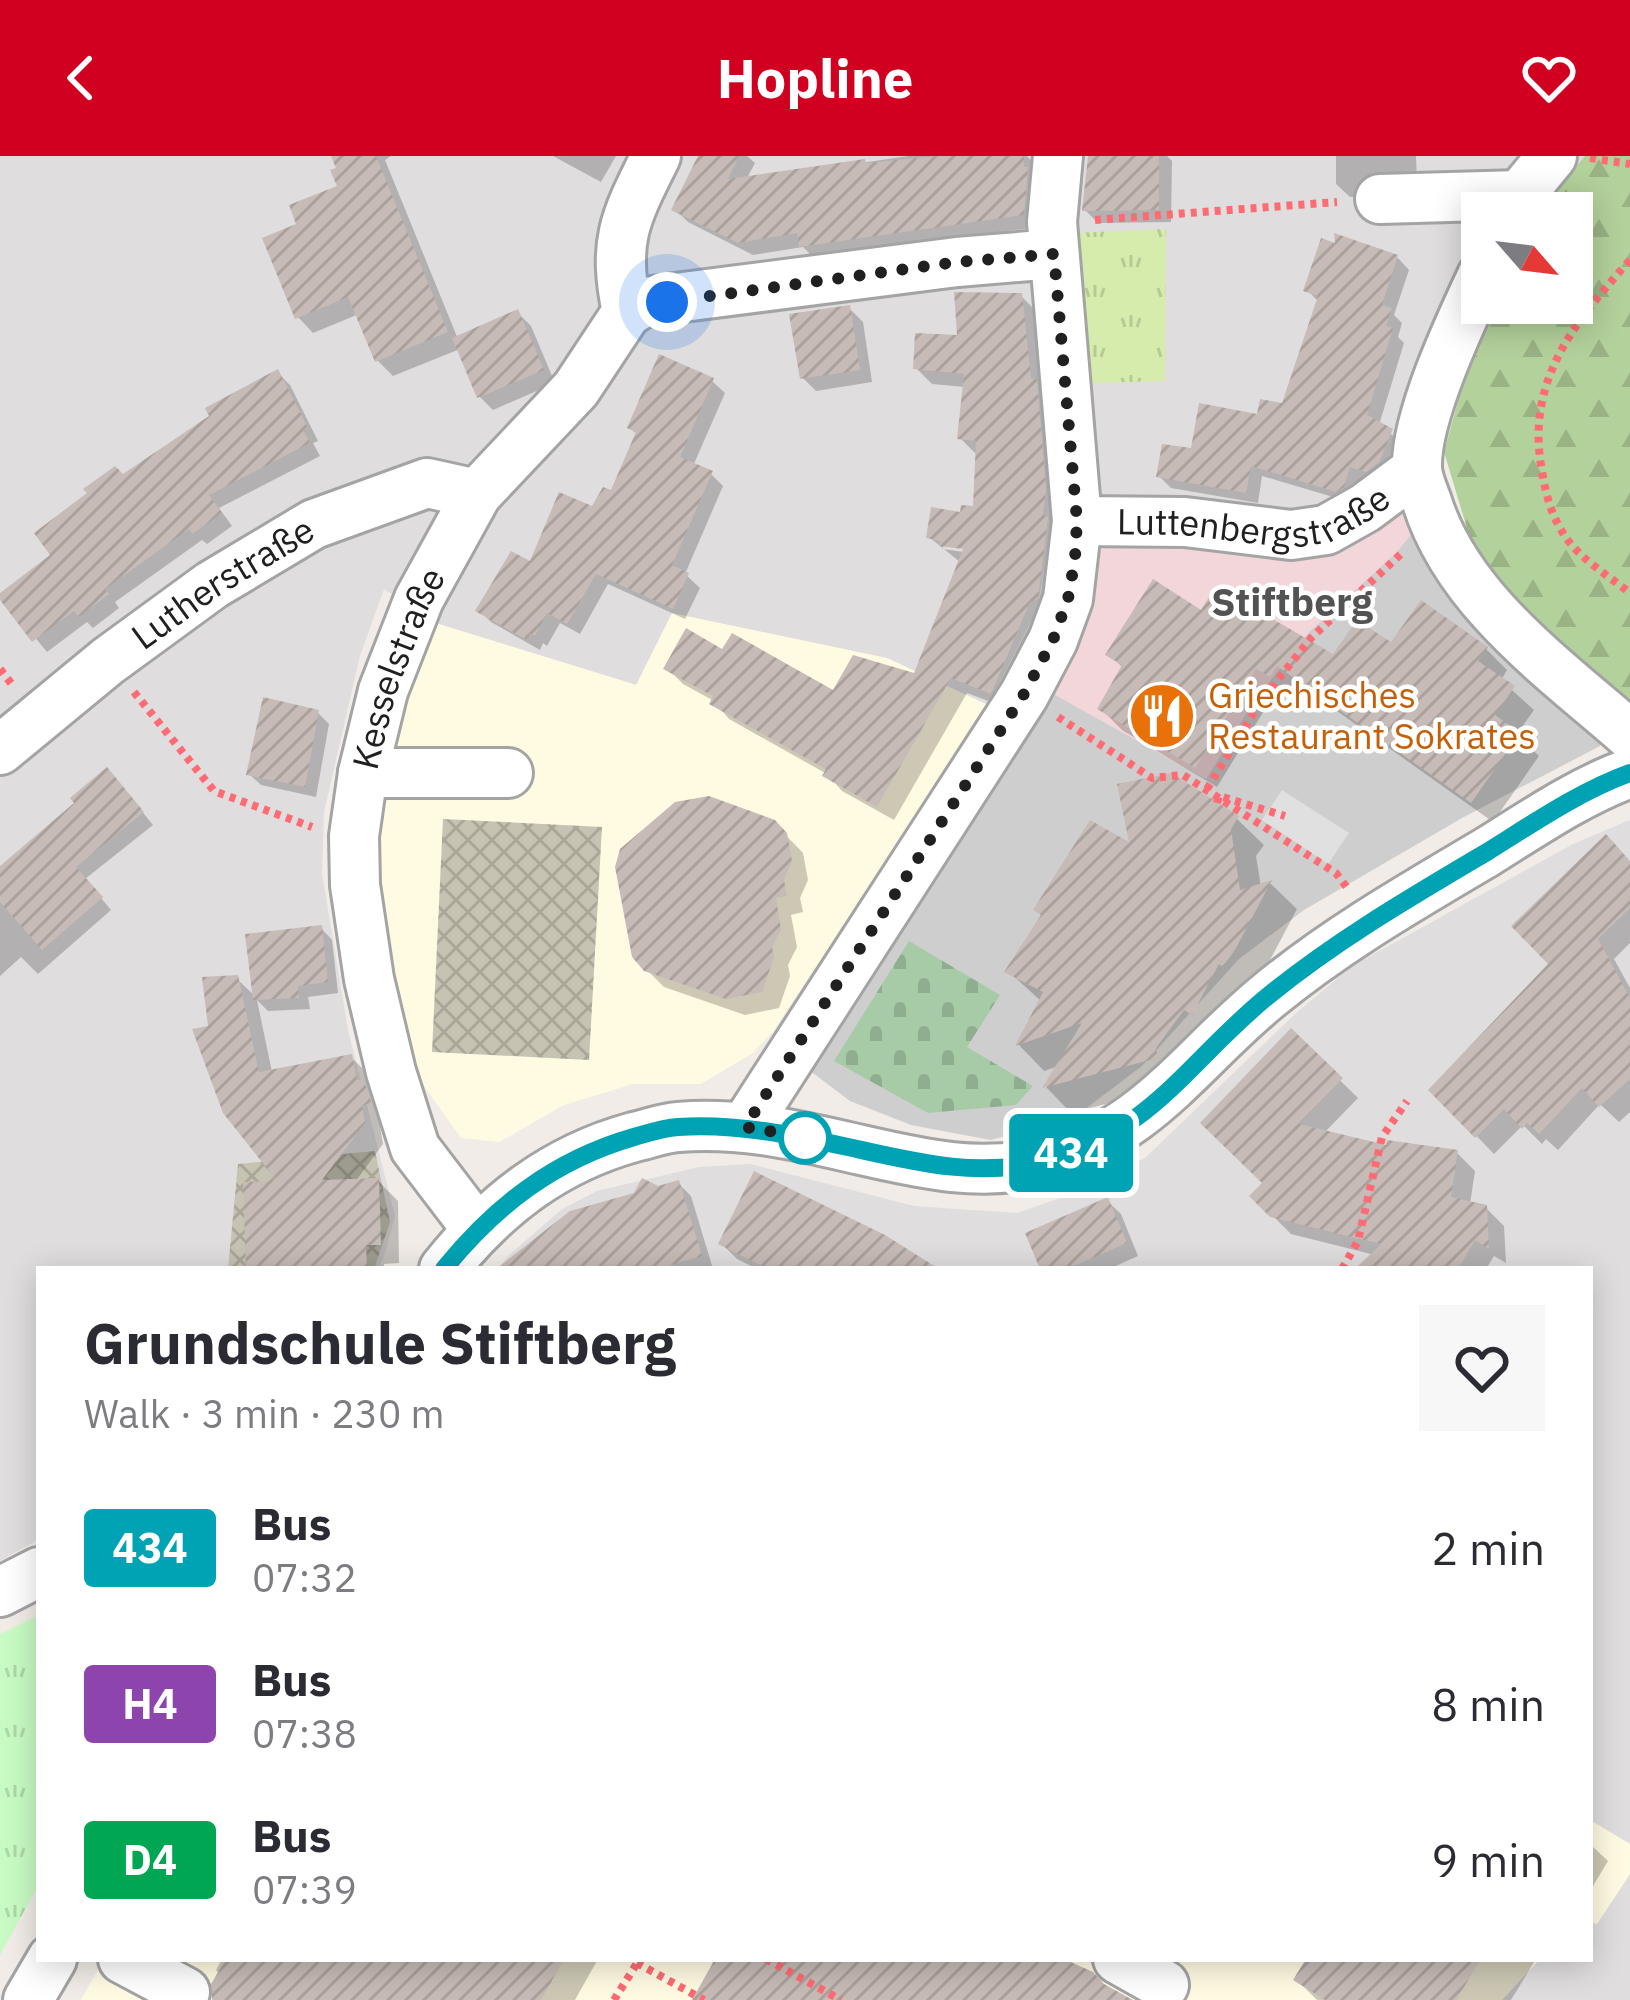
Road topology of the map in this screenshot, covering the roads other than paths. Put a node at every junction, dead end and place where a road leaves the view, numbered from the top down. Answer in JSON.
{"nodes":[{"id":1,"x":656,"y":156,"type":"edge"},
{"id":2,"x":1058,"y":156,"type":"edge"},
{"id":3,"x":1552,"y":156,"type":"edge"},
{"id":4,"x":1525,"y":192,"type":"edge"},
{"id":5,"x":1380,"y":199,"type":"road end"},
{"id":6,"x":1461,"y":202,"type":"edge"},
{"id":7,"x":1053,"y":238,"type":"junction"},
{"id":8,"x":627,"y":312,"type":"junction"},
{"id":9,"x":1463,"y":324,"type":"edge"},
{"id":10,"x":1417,"y":470,"type":"junction"},
{"id":11,"x":477,"y":494,"type":"junction"},
{"id":12,"x":1093,"y":521,"type":"junction"},
{"id":13,"x":1630,"y":735,"type":"edge"},
{"id":14,"x":0,"y":750,"type":"edge"},
{"id":15,"x":363,"y":773,"type":"junction"},
{"id":16,"x":508,"y":773,"type":"dead end"},
{"id":17,"x":1630,"y":773,"type":"edge"},
{"id":18,"x":745,"y":1127,"type":"junction"},
{"id":19,"x":476,"y":1228,"type":"junction"},
{"id":20,"x":446,"y":1266,"type":"edge"},
{"id":21,"x":36,"y":1574,"type":"edge"},
{"id":22,"x":0,"y":1592,"type":"edge"},
{"id":23,"x":50,"y":1962,"type":"edge"},
{"id":24,"x":129,"y":1962,"type":"edge"},
{"id":25,"x":1123,"y":1962,"type":"edge"},
{"id":26,"x":1164,"y":1985,"type":"dead end"},
{"id":27,"x":185,"y":1992,"type":"dead end"},
{"id":28,"x":28,"y":2000,"type":"edge"}],
"edges":[{"from":1,"to":8,"type":"street"},
{"from":2,"to":7,"type":"street"},
{"from":3,"to":4,"type":"street"},
{"from":5,"to":6,"type":"street"},
{"from":7,"to":8,"type":"street"},
{"from":7,"to":12,"type":"street"},
{"from":8,"to":11,"type":"street","name":"Kesselstraße"},
{"from":9,"to":10,"type":"street","name":"Luttenbergstraße"},
{"from":10,"to":12,"type":"street","name":"Luttenbergstraße"},
{"from":10,"to":13,"type":"street","name":"Luttenbergstraße"},
{"from":11,"to":14,"type":"street","name":"Lutherstraße"},
{"from":11,"to":15,"type":"street","name":"Kesselstraße"},
{"from":12,"to":18,"type":"street"},
{"from":15,"to":16,"type":"street"},
{"from":15,"to":19,"type":"street","name":"Kesselstraße"},
{"from":17,"to":18,"type":"street"},
{"from":18,"to":19,"type":"street"},
{"from":19,"to":20,"type":"street"},
{"from":21,"to":22,"type":"street"},
{"from":23,"to":28,"type":"street"},
{"from":24,"to":27,"type":"street"},
{"from":25,"to":26,"type":"street"}]}
